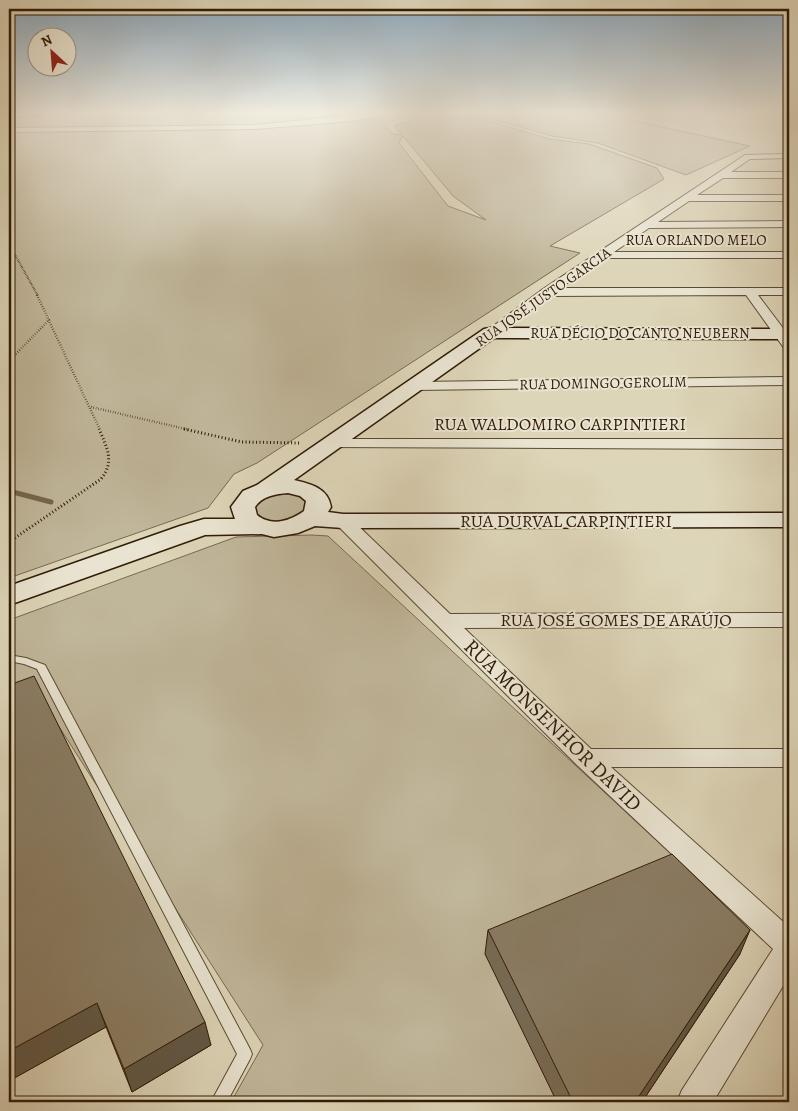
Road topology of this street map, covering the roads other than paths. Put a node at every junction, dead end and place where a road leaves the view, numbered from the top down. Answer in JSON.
{"nodes":[{"id":1,"x":737,"y":164,"type":"edge"},
{"id":2,"x":720,"y":175,"type":"junction"},
{"id":3,"x":789,"y":175,"type":"edge"},
{"id":4,"x":687,"y":198,"type":"junction"},
{"id":5,"x":789,"y":198,"type":"edge"},
{"id":6,"x":789,"y":224,"type":"edge"},
{"id":7,"x":648,"y":225,"type":"junction"},
{"id":8,"x":604,"y":255,"type":"junction"},
{"id":9,"x":789,"y":255,"type":"edge"},
{"id":10,"x":789,"y":291,"type":"edge"},
{"id":11,"x":548,"y":292,"type":"junction"},
{"id":12,"x":750,"y":292,"type":"junction"},
{"id":13,"x":490,"y":333,"type":"junction"},
{"id":14,"x":786,"y":338,"type":"edge"},
{"id":15,"x":789,"y":381,"type":"edge"},
{"id":16,"x":416,"y":386,"type":"junction"},
{"id":17,"x":331,"y":444,"type":"junction"},
{"id":18,"x":789,"y":444,"type":"edge"},
{"id":19,"x":304,"y":461,"type":"junction"},
{"id":20,"x":301,"y":488,"type":"junction"},
{"id":21,"x":266,"y":489,"type":"junction"},
{"id":22,"x":244,"y":505,"type":"junction"},
{"id":23,"x":313,"y":518,"type":"junction"},
{"id":24,"x":789,"y":520,"type":"edge"},
{"id":25,"x":343,"y":521,"type":"junction"},
{"id":26,"x":204,"y":527,"type":"junction"},
{"id":27,"x":261,"y":527,"type":"junction"},
{"id":28,"x":9,"y":596,"type":"edge"},
{"id":29,"x":789,"y":620,"type":"edge"},
{"id":30,"x":444,"y":621,"type":"junction"},
{"id":31,"x":9,"y":658,"type":"edge"},
{"id":32,"x":585,"y":758,"type":"junction"},
{"id":33,"x":789,"y":758,"type":"edge"},
{"id":34,"x":789,"y":945,"type":"edge"},
{"id":35,"x":789,"y":950,"type":"edge"},
{"id":36,"x":219,"y":1102,"type":"edge"},
{"id":37,"x":694,"y":1102,"type":"edge"}],
"edges":[{"from":1,"to":2,"type":"street","name":"RUA JOSÉ JUSTO GARCIA"},
{"from":2,"to":3,"type":"street"},
{"from":2,"to":4,"type":"street","name":"RUA JOSÉ JUSTO GARCIA"},
{"from":4,"to":5,"type":"street"},
{"from":4,"to":7,"type":"street","name":"RUA JOSÉ JUSTO GARCIA"},
{"from":6,"to":7,"type":"street"},
{"from":7,"to":8,"type":"street","name":"RUA JOSÉ JUSTO GARCIA"},
{"from":8,"to":9,"type":"street","name":"RUA ORLANDO MELO"},
{"from":8,"to":11,"type":"street","name":"RUA JOSÉ JUSTO GARCIA"},
{"from":10,"to":12,"type":"street"},
{"from":11,"to":12,"type":"street"},
{"from":11,"to":13,"type":"street","name":"RUA JOSÉ JUSTO GARCIA"},
{"from":12,"to":14,"type":"street"},
{"from":13,"to":14,"type":"street","name":"RUA DÉCIO DO CANTO NEUBERN"},
{"from":13,"to":16,"type":"street","name":"RUA JOSÉ JUSTO GARCIA"},
{"from":15,"to":16,"type":"street","name":"RUA DOMINGO GEROLIM"},
{"from":16,"to":17,"type":"street","name":"RUA JOSÉ JUSTO GARCIA"},
{"from":17,"to":18,"type":"street","name":"RUA WALDOMIRO CARPINTIERI"},
{"from":17,"to":19,"type":"street","name":"RUA JOSÉ JUSTO GARCIA"},
{"from":19,"to":20,"type":"street"},
{"from":19,"to":21,"type":"street","name":"RUA JOSÉ JUSTO GARCIA"},
{"from":20,"to":21,"type":"street"},
{"from":20,"to":23,"type":"street"},
{"from":21,"to":22,"type":"street","name":"RUA JOSÉ JUSTO GARCIA"},
{"from":22,"to":26,"type":"street","name":"RUA JOSÉ JUSTO GARCIA"},
{"from":22,"to":27,"type":"street"},
{"from":23,"to":25,"type":"street"},
{"from":23,"to":27,"type":"street"},
{"from":24,"to":25,"type":"street","name":"RUA DURVAL CARPINTIERI"},
{"from":25,"to":30,"type":"street","name":"RUA MONSENHOR DAVID"},
{"from":26,"to":27,"type":"street"},
{"from":26,"to":28,"type":"street"},
{"from":29,"to":30,"type":"street","name":"RUA JOSÉ GOMES DE ARAÚJO"},
{"from":30,"to":32,"type":"street","name":"RUA MONSENHOR DAVID"},
{"from":31,"to":36,"type":"lane"},
{"from":32,"to":33,"type":"street"},
{"from":32,"to":34,"type":"street","name":"RUA MONSENHOR DAVID"},
{"from":35,"to":37,"type":"street"}]}
